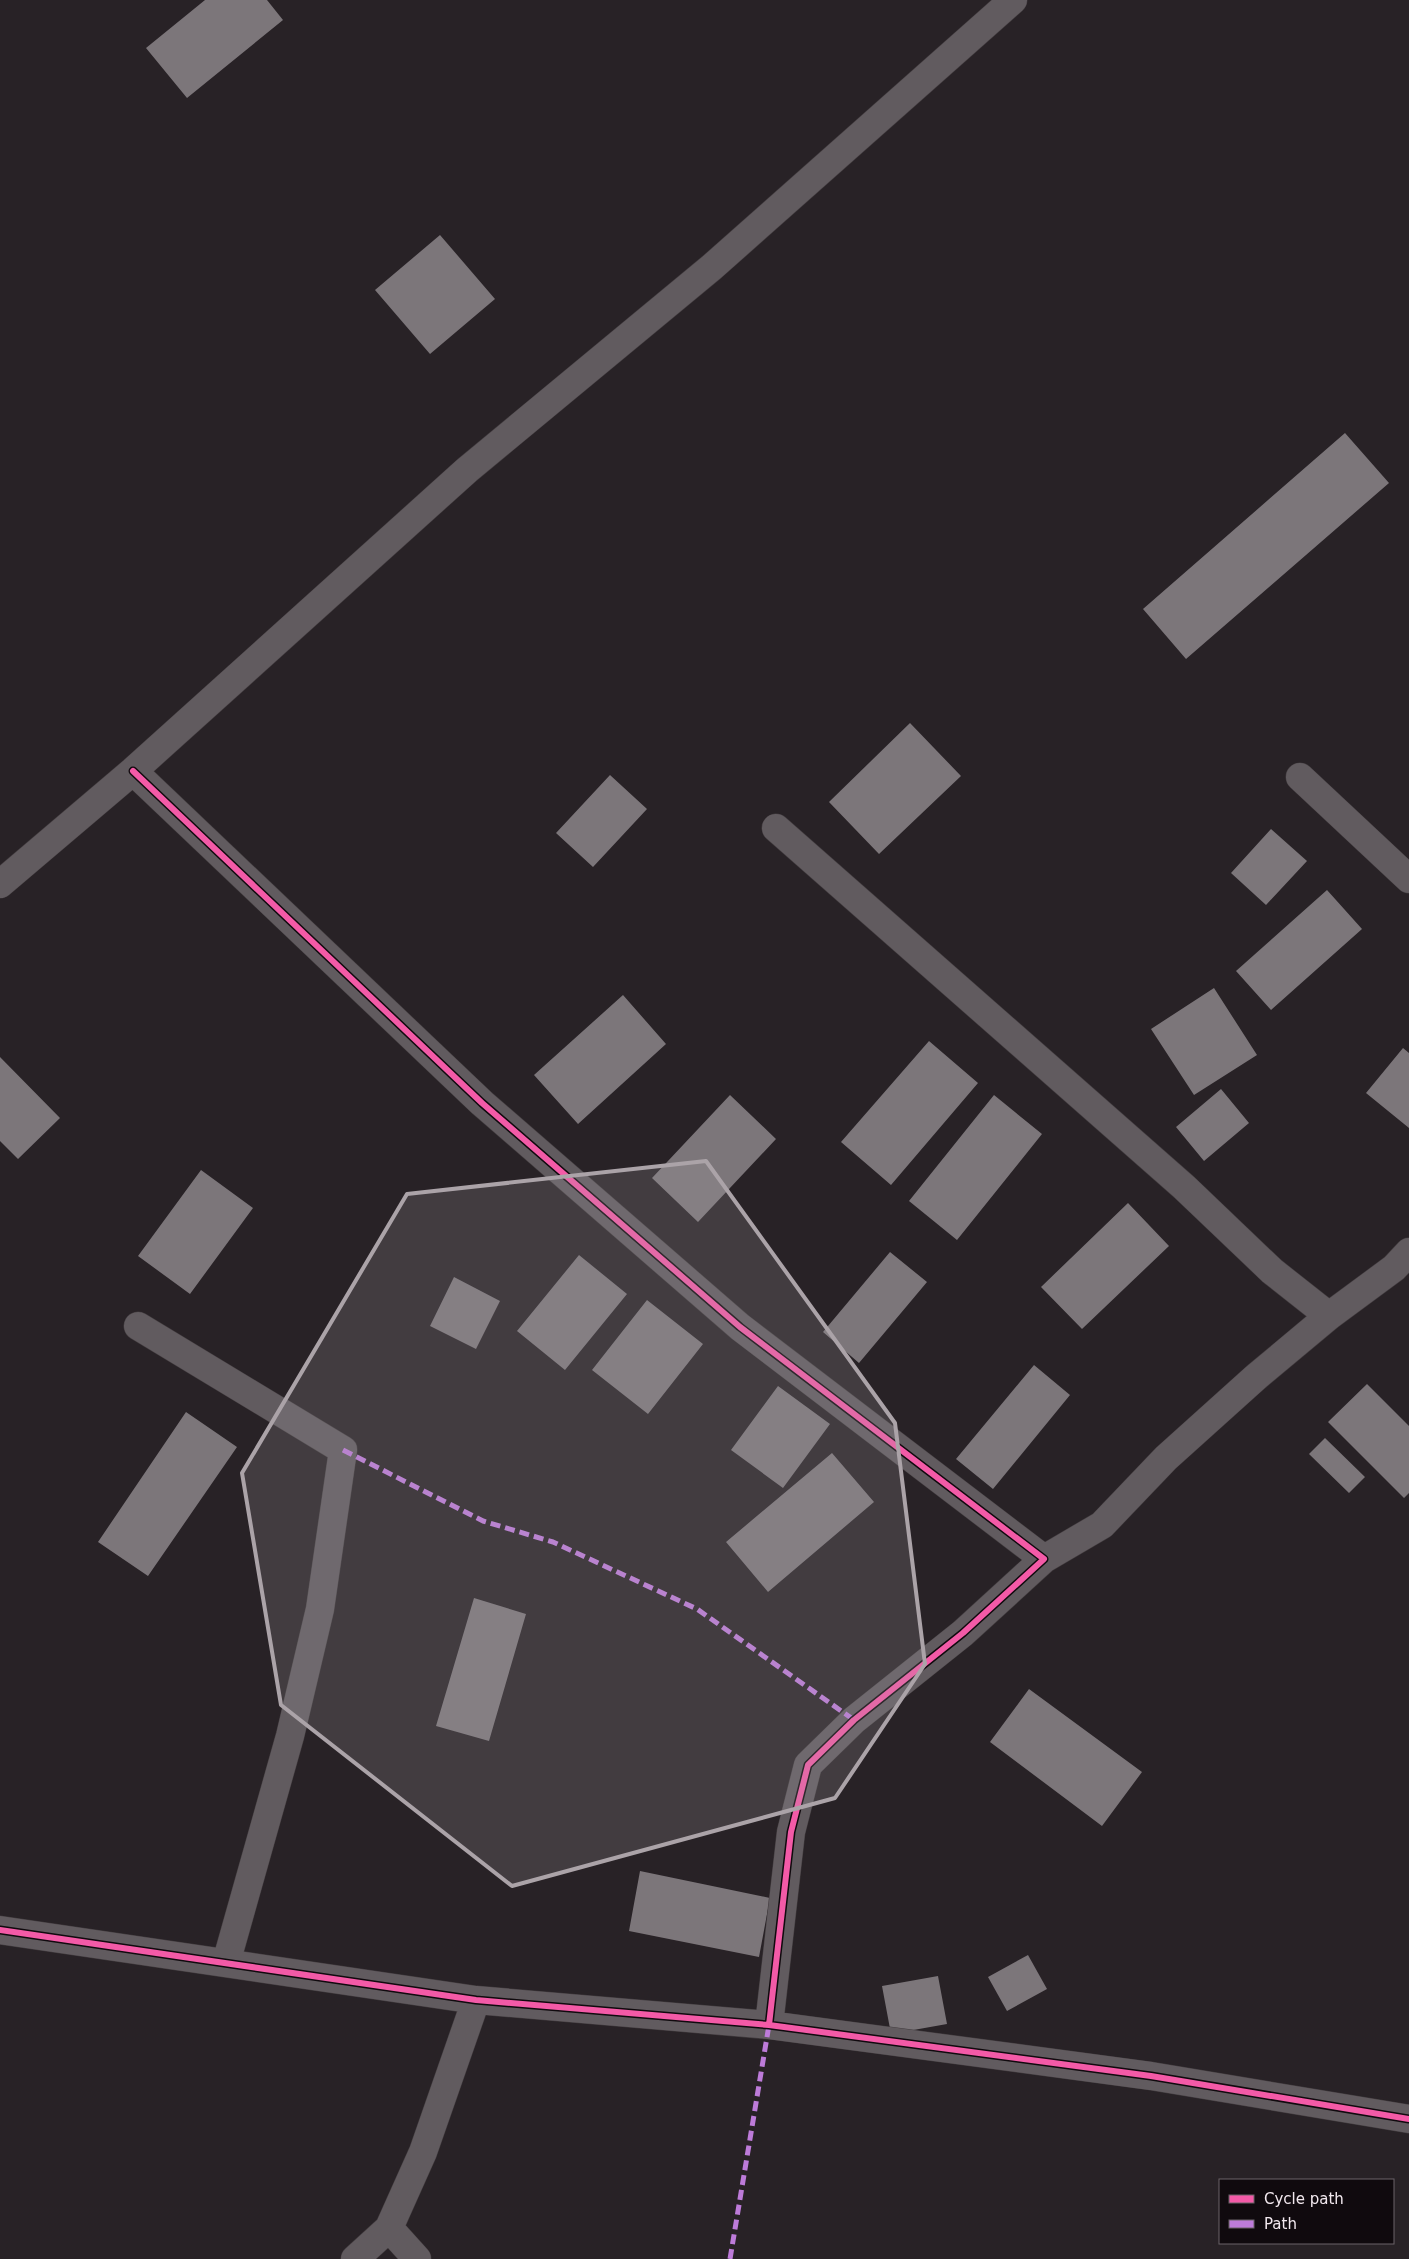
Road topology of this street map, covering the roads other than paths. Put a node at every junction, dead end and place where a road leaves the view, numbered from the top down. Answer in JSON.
{"nodes":[{"id":1,"x":1013,"y":0,"type":"edge"},
{"id":2,"x":133,"y":771,"type":"junction"},
{"id":3,"x":1300,"y":777,"type":"dead end"},
{"id":4,"x":776,"y":828,"type":"dead end"},
{"id":5,"x":1409,"y":879,"type":"edge"},
{"id":6,"x":0,"y":884,"type":"edge"},
{"id":7,"x":1409,"y":1252,"type":"edge"},
{"id":8,"x":1329,"y":1316,"type":"junction"},
{"id":9,"x":138,"y":1326,"type":"dead end"},
{"id":10,"x":1044,"y":1559,"type":"junction"},
{"id":11,"x":0,"y":1930,"type":"edge"},
{"id":12,"x":226,"y":1963,"type":"junction"},
{"id":13,"x":476,"y":2000,"type":"junction"},
{"id":14,"x":769,"y":2024,"type":"junction"},
{"id":15,"x":1409,"y":2119,"type":"edge"},
{"id":16,"x":390,"y":2228,"type":"junction"},
{"id":17,"x":355,"y":2259,"type":"edge"},
{"id":18,"x":417,"y":2259,"type":"edge"}],
"edges":[{"from":1,"to":2,"type":"street"},
{"from":2,"to":6,"type":"street"},
{"from":2,"to":10,"type":"street"},
{"from":3,"to":5,"type":"street"},
{"from":4,"to":8,"type":"street"},
{"from":7,"to":8,"type":"street"},
{"from":8,"to":10,"type":"street"},
{"from":9,"to":12,"type":"street"},
{"from":10,"to":14,"type":"street"},
{"from":11,"to":12,"type":"street"},
{"from":12,"to":13,"type":"street"},
{"from":13,"to":14,"type":"street"},
{"from":13,"to":16,"type":"street"},
{"from":14,"to":15,"type":"street"},
{"from":16,"to":17,"type":"street"},
{"from":16,"to":18,"type":"street"}]}
